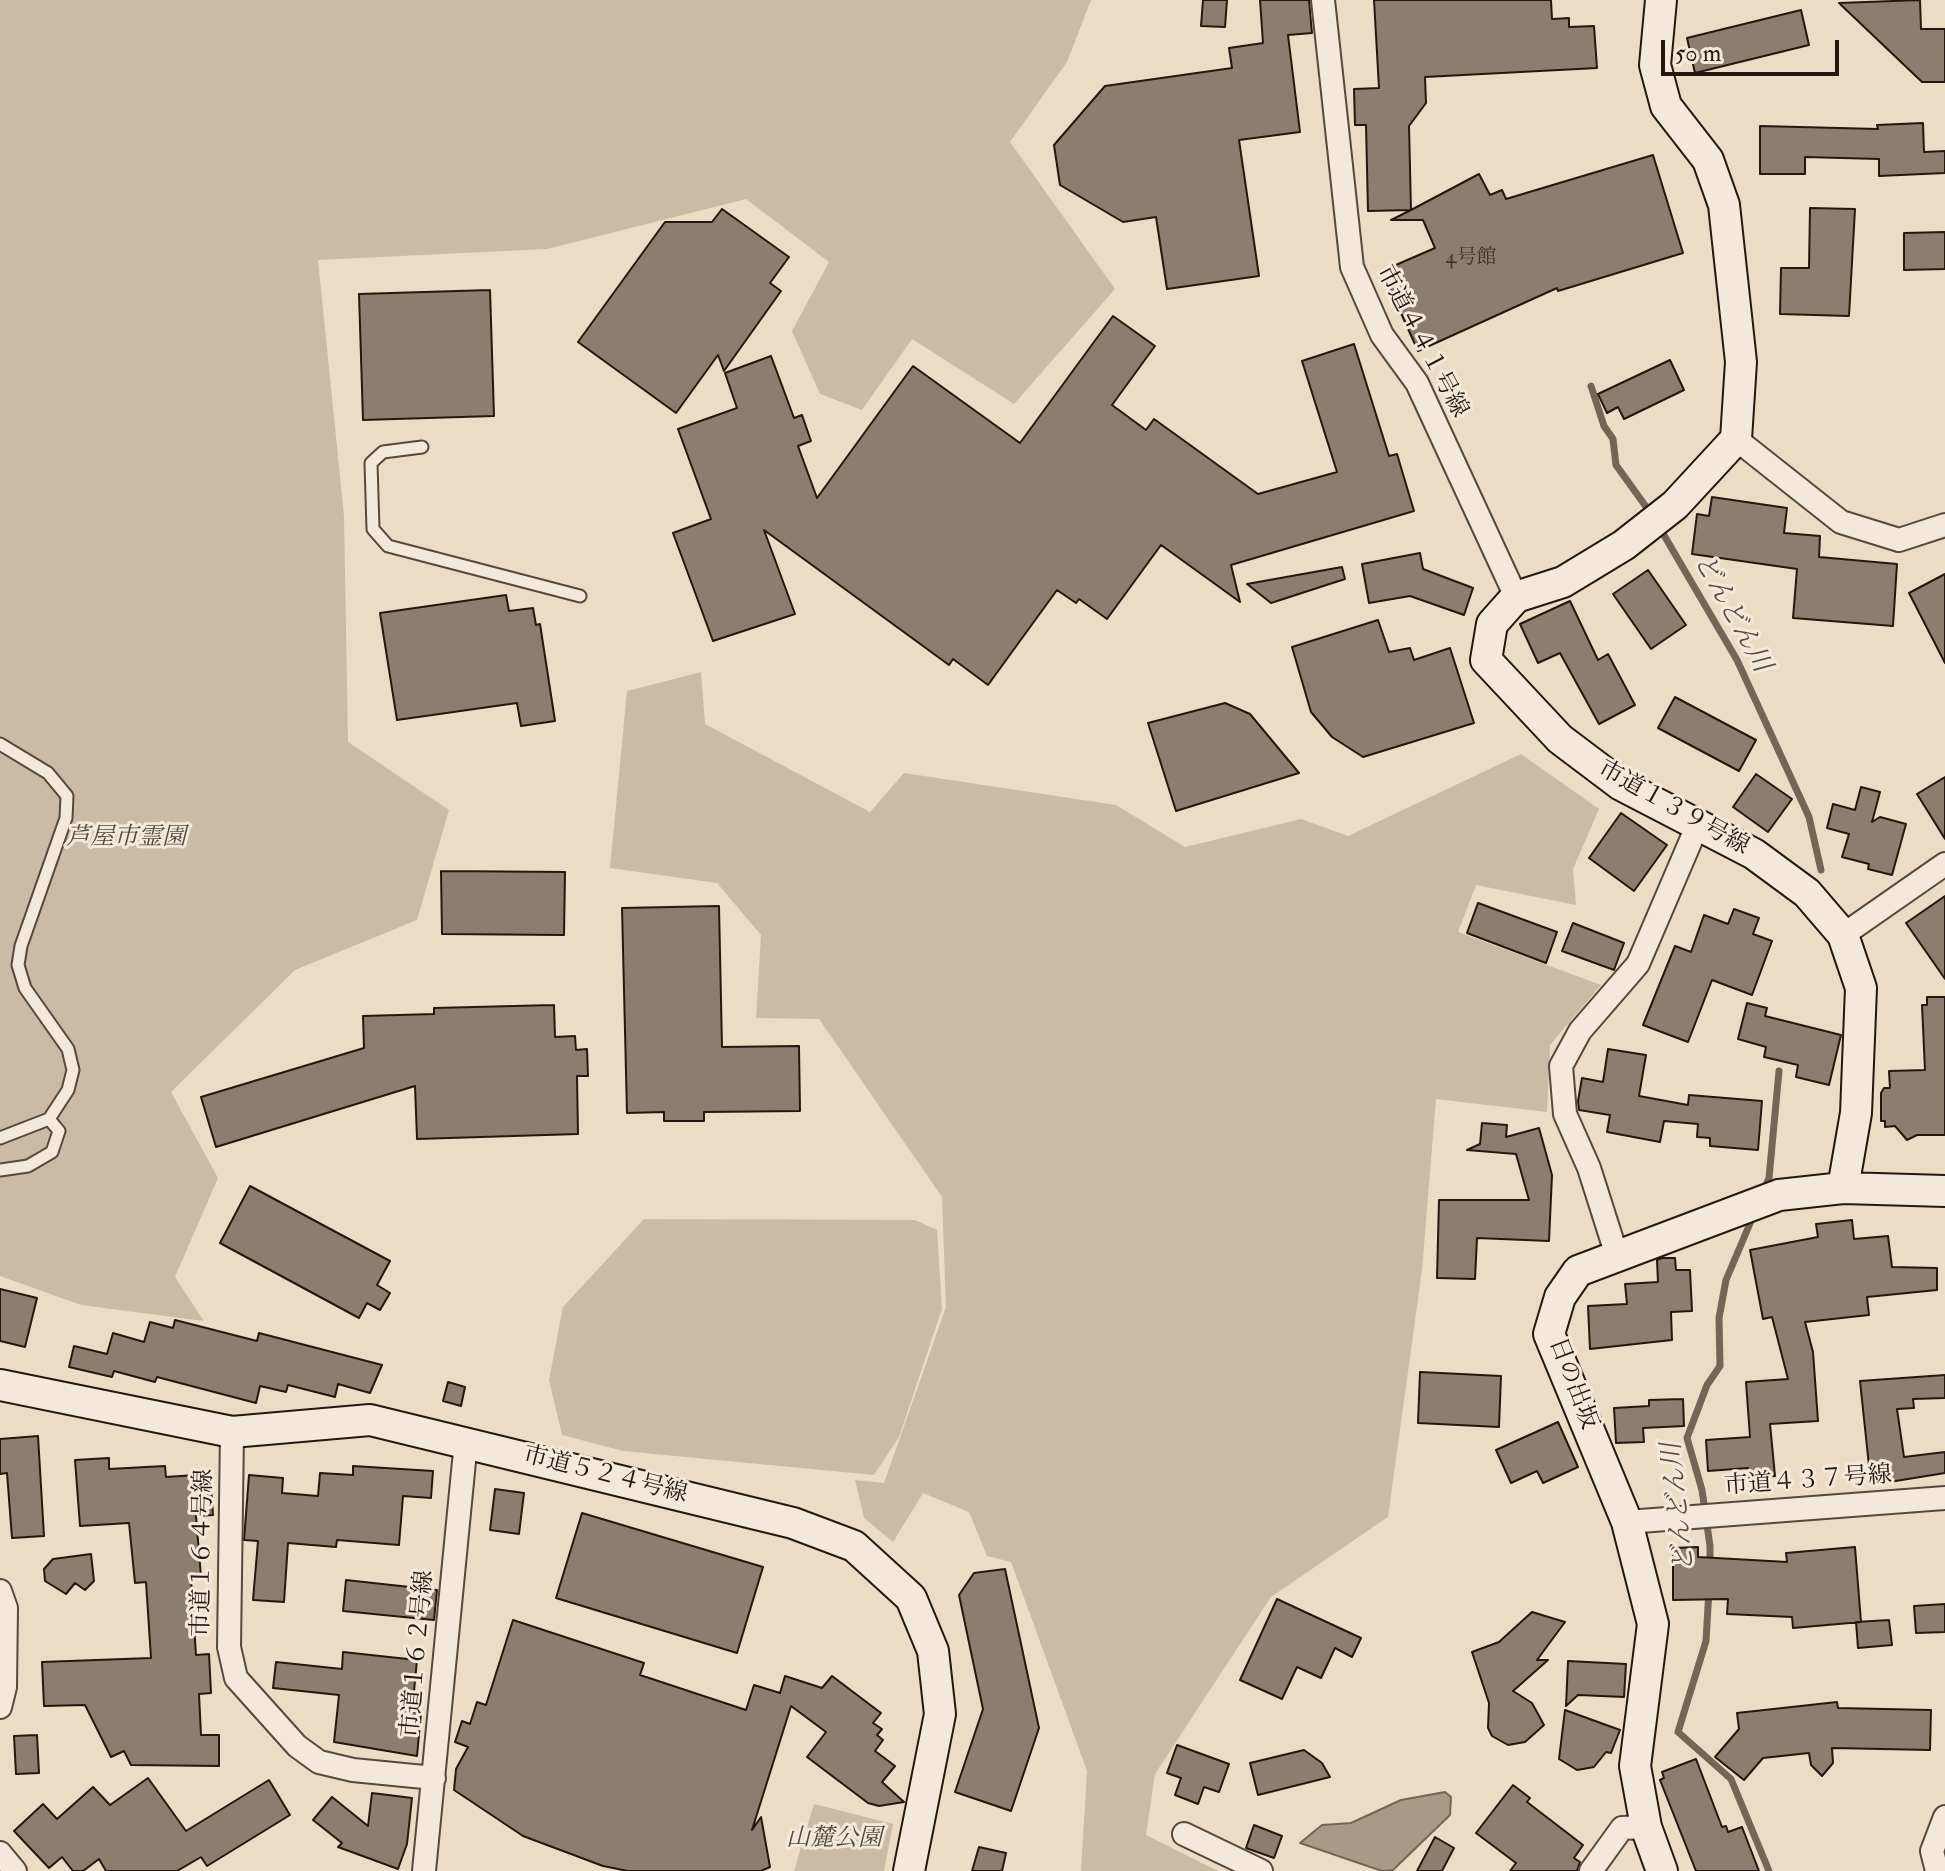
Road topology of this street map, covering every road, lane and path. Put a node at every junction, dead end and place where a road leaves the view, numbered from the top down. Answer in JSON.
{"nodes":[{"id":1,"x":1323,"y":0,"type":"edge"},
{"id":2,"x":1661,"y":0,"type":"edge"},
{"id":3,"x":1736,"y":439,"type":"junction"},
{"id":4,"x":422,"y":447,"type":"dead end"},
{"id":5,"x":1945,"y":525,"type":"edge"},
{"id":6,"x":580,"y":596,"type":"dead end"},
{"id":7,"x":1516,"y":597,"type":"junction"},
{"id":8,"x":0,"y":744,"type":"edge"},
{"id":9,"x":1698,"y":824,"type":"junction"},
{"id":10,"x":1945,"y":864,"type":"edge"},
{"id":11,"x":1843,"y":935,"type":"junction"},
{"id":12,"x":49,"y":1119,"type":"junction"},
{"id":13,"x":0,"y":1138,"type":"edge"},
{"id":14,"x":0,"y":1170,"type":"edge"},
{"id":15,"x":1843,"y":1188,"type":"junction"},
{"id":16,"x":1945,"y":1191,"type":"edge"},
{"id":17,"x":1617,"y":1256,"type":"junction"},
{"id":18,"x":0,"y":1385,"type":"edge"},
{"id":19,"x":232,"y":1432,"type":"junction"},
{"id":20,"x":466,"y":1441,"type":"junction"},
{"id":21,"x":1945,"y":1498,"type":"edge"},
{"id":22,"x":1627,"y":1522,"type":"junction"},
{"id":23,"x":0,"y":1591,"type":"edge"},
{"id":24,"x":2,"y":1694,"type":"edge"},
{"id":25,"x":434,"y":1778,"type":"junction"},
{"id":26,"x":1945,"y":1817,"type":"edge"},
{"id":27,"x":1646,"y":1827,"type":"junction"},
{"id":28,"x":1184,"y":1834,"type":"dead end"},
{"id":29,"x":0,"y":1853,"type":"edge"},
{"id":30,"x":15,"y":1871,"type":"edge"},
{"id":31,"x":424,"y":1871,"type":"edge"},
{"id":32,"x":909,"y":1871,"type":"edge"},
{"id":33,"x":1261,"y":1871,"type":"edge"},
{"id":34,"x":1591,"y":1871,"type":"edge"},
{"id":35,"x":1662,"y":1871,"type":"edge"},
{"id":36,"x":1937,"y":1871,"type":"edge"}],
"edges":[{"from":1,"to":7,"type":"street","name":"市道４４１号線"},
{"from":2,"to":3,"type":"street"},
{"from":3,"to":5,"type":"street"},
{"from":3,"to":7,"type":"street"},
{"from":4,"to":6,"type":"lane"},
{"from":7,"to":9,"type":"street","name":"市道１３９号線"},
{"from":8,"to":12,"type":"lane"},
{"from":9,"to":11,"type":"street","name":"市道１３９号線"},
{"from":9,"to":17,"type":"street"},
{"from":10,"to":11,"type":"street"},
{"from":11,"to":15,"type":"street","name":"市道１３９号線"},
{"from":12,"to":13,"type":"lane"},
{"from":12,"to":14,"type":"lane"},
{"from":15,"to":16,"type":"street","name":"日の出坂"},
{"from":15,"to":17,"type":"street","name":"日の出坂"},
{"from":17,"to":22,"type":"street","name":"日の出坂"},
{"from":18,"to":19,"type":"street","name":"市道５２４号線"},
{"from":19,"to":20,"type":"street","name":"市道５２４号線"},
{"from":19,"to":25,"type":"street","name":"市道１６４号線"},
{"from":20,"to":25,"type":"street","name":"市道１６２号線"},
{"from":20,"to":32,"type":"street","name":"市道５２４号線"},
{"from":21,"to":22,"type":"street","name":"市道４３７号線"},
{"from":22,"to":27,"type":"street","name":"日の出坂"},
{"from":23,"to":24,"type":"street"},
{"from":25,"to":31,"type":"street","name":"市道１６２号線"},
{"from":26,"to":36,"type":"street"},
{"from":27,"to":34,"type":"street"},
{"from":27,"to":35,"type":"street","name":"日の出坂"},
{"from":28,"to":33,"type":"street"},
{"from":29,"to":30,"type":"street"}]}
